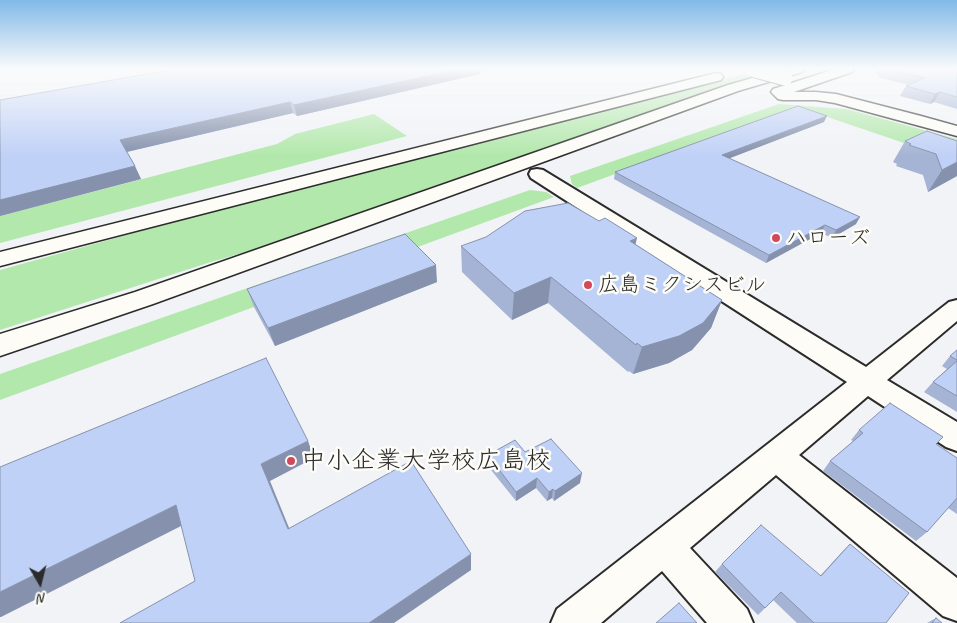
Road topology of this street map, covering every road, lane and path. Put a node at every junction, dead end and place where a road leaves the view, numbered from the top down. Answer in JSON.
{"nodes":[{"id":1,"x":585,"y":98,"type":"edge"},
{"id":2,"x":629,"y":98,"type":"edge"},
{"id":3,"x":705,"y":98,"type":"edge"},
{"id":4,"x":755,"y":98,"type":"edge"},
{"id":5,"x":825,"y":98,"type":"edge"},
{"id":6,"x":871,"y":98,"type":"edge"},
{"id":7,"x":875,"y":98,"type":"edge"},
{"id":8,"x":882,"y":98,"type":"edge"},
{"id":9,"x":904,"y":106,"type":"junction"},
{"id":10,"x":944,"y":119,"type":"edge"},
{"id":11,"x":957,"y":131,"type":"edge"},
{"id":12,"x":537,"y":174,"type":"junction"},
{"id":13,"x":188,"y":210,"type":"junction"},
{"id":14,"x":0,"y":259,"type":"edge"},
{"id":15,"x":144,"y":298,"type":"junction"},
{"id":16,"x":950,"y":321,"type":"edge"},
{"id":17,"x":0,"y":345,"type":"edge"},
{"id":18,"x":866,"y":380,"type":"junction"},
{"id":19,"x":957,"y":438,"type":"edge"},
{"id":20,"x":776,"y":456,"type":"junction"},
{"id":21,"x":664,"y":547,"type":"junction"},
{"id":22,"x":957,"y":602,"type":"edge"},
{"id":23,"x":571,"y":623,"type":"edge"},
{"id":24,"x":733,"y":623,"type":"edge"}],
"edges":[{"from":1,"to":13,"type":"street"},
{"from":2,"to":13,"type":"street"},
{"from":3,"to":15,"type":"street"},
{"from":4,"to":12,"type":"street"},
{"from":5,"to":10,"type":"street"},
{"from":6,"to":10,"type":"street"},
{"from":7,"to":9,"type":"street"},
{"from":8,"to":9,"type":"street"},
{"from":9,"to":10,"type":"street"},
{"from":10,"to":11,"type":"street"},
{"from":12,"to":15,"type":"street"},
{"from":12,"to":18,"type":"street"},
{"from":13,"to":14,"type":"street"},
{"from":15,"to":17,"type":"street"},
{"from":16,"to":18,"type":"street"},
{"from":18,"to":19,"type":"street"},
{"from":18,"to":20,"type":"street"},
{"from":20,"to":21,"type":"street"},
{"from":20,"to":22,"type":"street"},
{"from":21,"to":23,"type":"street"},
{"from":21,"to":24,"type":"street"}]}
